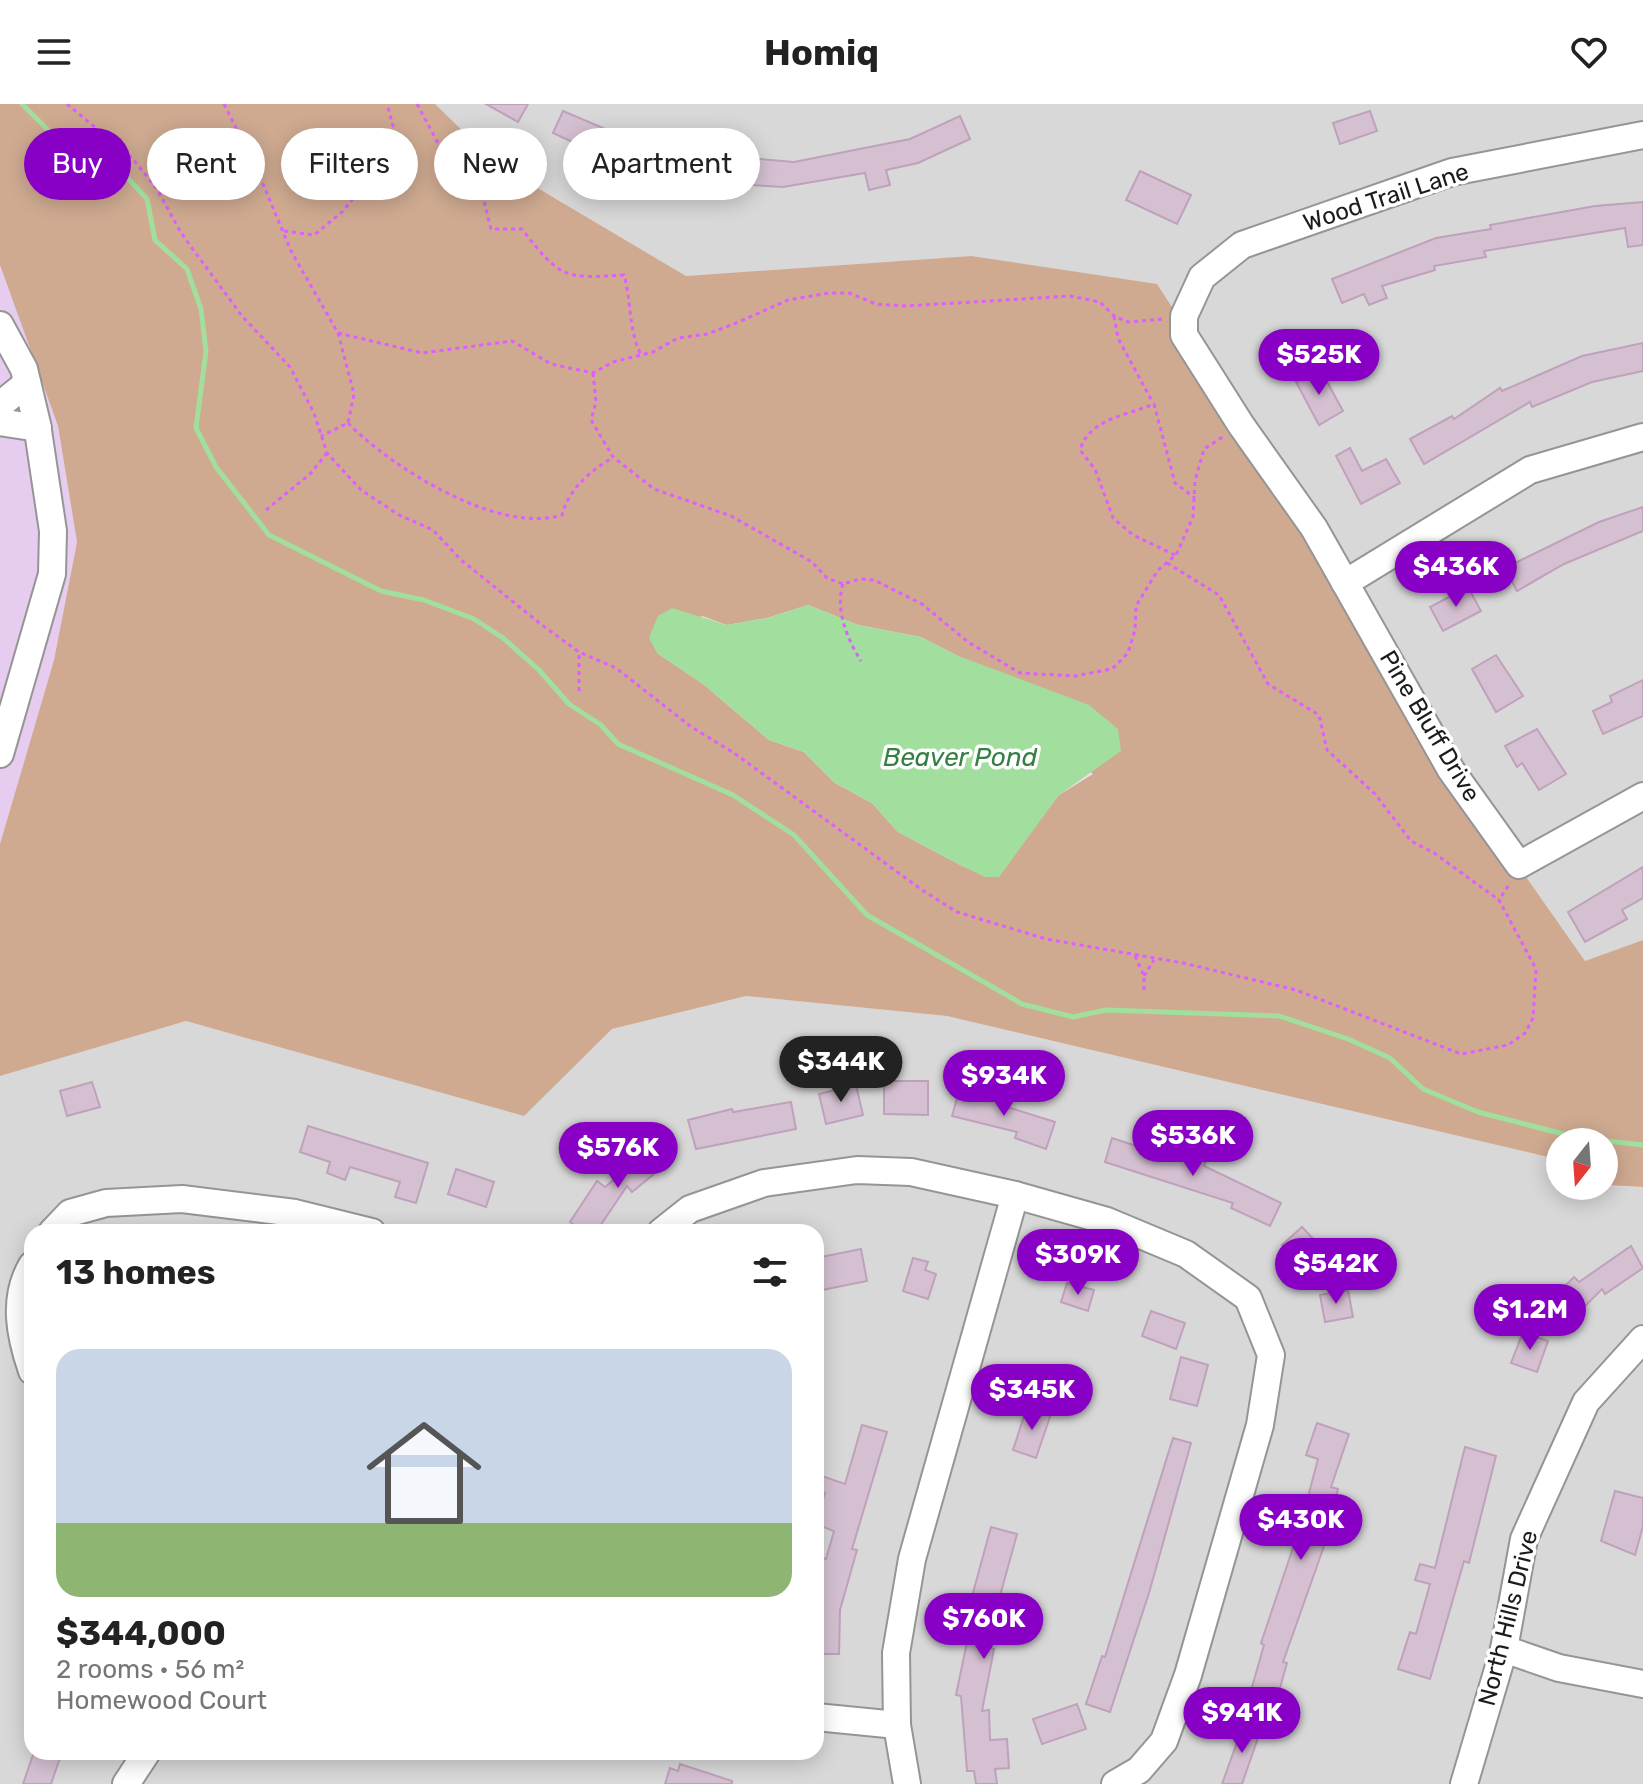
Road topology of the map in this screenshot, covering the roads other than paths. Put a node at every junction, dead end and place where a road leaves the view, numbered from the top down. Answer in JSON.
{"nodes":[{"id":1,"x":1643,"y":135,"type":"edge"},
{"id":2,"x":0,"y":325,"type":"edge"},
{"id":3,"x":1184,"y":326,"type":"joint"},
{"id":4,"x":27,"y":383,"type":"junction"},
{"id":5,"x":0,"y":405,"type":"edge"},
{"id":6,"x":0,"y":422,"type":"edge"},
{"id":7,"x":38,"y":428,"type":"junction"},
{"id":8,"x":1643,"y":437,"type":"edge"},
{"id":9,"x":1345,"y":583,"type":"junction"},
{"id":10,"x":0,"y":754,"type":"edge"},
{"id":11,"x":1643,"y":796,"type":"edge"},
{"id":12,"x":1015,"y":1195,"type":"junction"},
{"id":13,"x":60,"y":1224,"type":"edge"},
{"id":14,"x":340,"y":1224,"type":"edge"},
{"id":15,"x":671,"y":1224,"type":"edge"},
{"id":16,"x":24,"y":1286,"type":"edge"},
{"id":17,"x":1643,"y":1339,"type":"edge"},
{"id":18,"x":24,"y":1343,"type":"edge"},
{"id":19,"x":1504,"y":1649,"type":"junction"},
{"id":20,"x":1643,"y":1684,"type":"edge"},
{"id":21,"x":824,"y":1718,"type":"edge"},
{"id":22,"x":897,"y":1725,"type":"junction"},
{"id":23,"x":142,"y":1760,"type":"edge"},
{"id":24,"x":126,"y":1784,"type":"edge"},
{"id":25,"x":907,"y":1784,"type":"edge"},
{"id":26,"x":1115,"y":1784,"type":"edge"},
{"id":27,"x":1464,"y":1784,"type":"edge"}],
"edges":[{"from":1,"to":3,"type":"street","name":"Wood Trail Lane"},
{"from":2,"to":4,"type":"street"},
{"from":3,"to":9,"type":"street","name":"Pine Bluff Drive"},
{"from":4,"to":5,"type":"street"},
{"from":4,"to":7,"type":"street"},
{"from":6,"to":7,"type":"street"},
{"from":7,"to":10,"type":"street"},
{"from":8,"to":9,"type":"street"},
{"from":9,"to":11,"type":"street","name":"Pine Bluff Drive"},
{"from":12,"to":15,"type":"street"},
{"from":12,"to":22,"type":"street"},
{"from":12,"to":26,"type":"street"},
{"from":13,"to":14,"type":"street"},
{"from":16,"to":18,"type":"street"},
{"from":17,"to":19,"type":"street","name":"North Hills Drive"},
{"from":19,"to":20,"type":"street"},
{"from":19,"to":27,"type":"street","name":"North Hills Drive"},
{"from":21,"to":22,"type":"street"},
{"from":22,"to":25,"type":"street"},
{"from":23,"to":24,"type":"street"}]}
